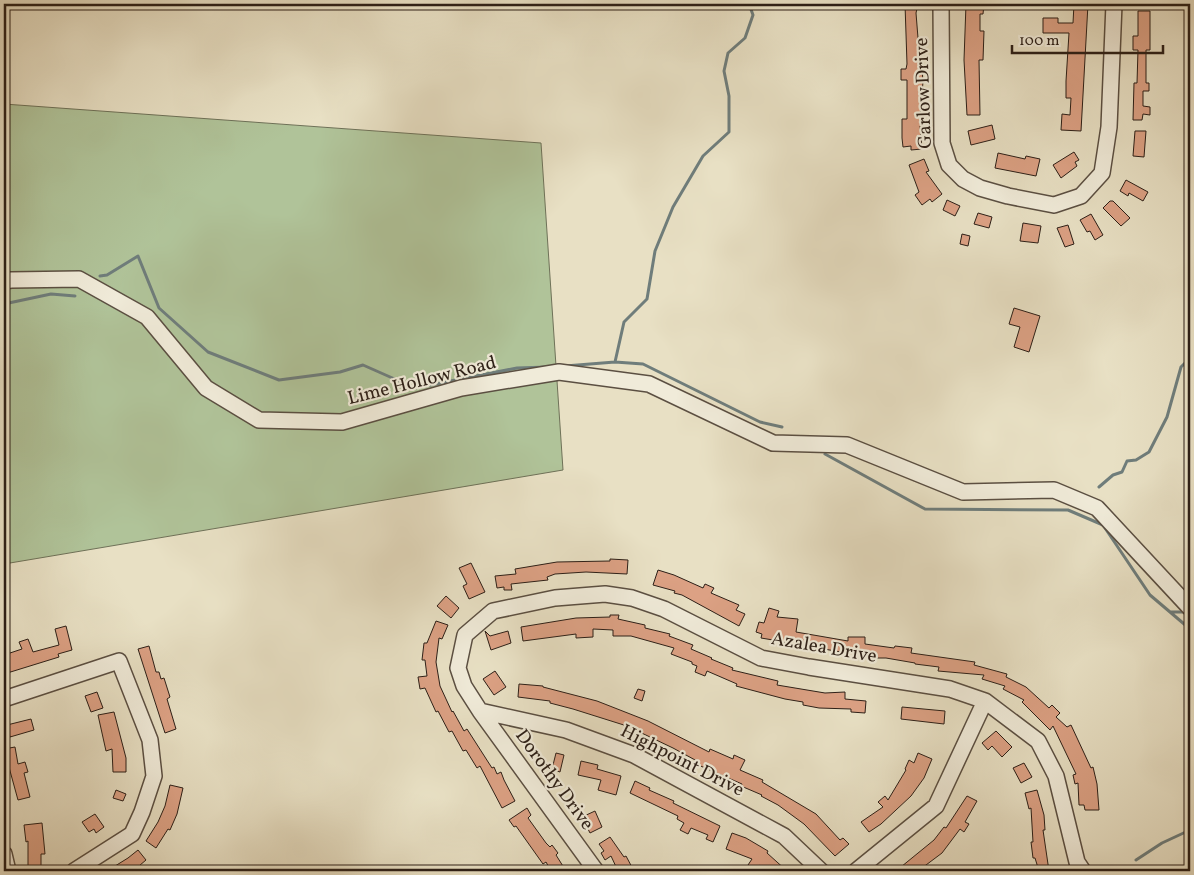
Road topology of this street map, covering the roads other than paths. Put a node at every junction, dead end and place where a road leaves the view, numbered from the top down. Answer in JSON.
{"nodes":[{"id":1,"x":941,"y":4,"type":"edge"},
{"id":2,"x":1114,"y":4,"type":"edge"},
{"id":3,"x":4,"y":281,"type":"edge"},
{"id":4,"x":1190,"y":608,"type":"edge"},
{"id":5,"x":4,"y":699,"type":"edge"},
{"id":6,"x":985,"y":701,"type":"junction"},
{"id":7,"x":480,"y":711,"type":"junction"},
{"id":8,"x":4,"y":854,"type":"edge"},
{"id":9,"x":8,"y":871,"type":"edge"},
{"id":10,"x":74,"y":871,"type":"edge"},
{"id":11,"x":596,"y":871,"type":"edge"},
{"id":12,"x":821,"y":871,"type":"edge"},
{"id":13,"x":856,"y":871,"type":"edge"},
{"id":14,"x":1083,"y":871,"type":"edge"}],
"edges":[{"from":1,"to":2,"type":"street","name":"Garlow Drive"},
{"from":3,"to":4,"type":"street","name":"Lime Hollow Road"},
{"from":5,"to":10,"type":"street"},
{"from":6,"to":7,"type":"street","name":"Azalea Drive"},
{"from":6,"to":13,"type":"street"},
{"from":6,"to":14,"type":"street","name":"Azalea Drive"},
{"from":7,"to":11,"type":"street","name":"Dorothy Drive"},
{"from":7,"to":12,"type":"street","name":"Highpoint Drive"},
{"from":8,"to":9,"type":"street"}]}
